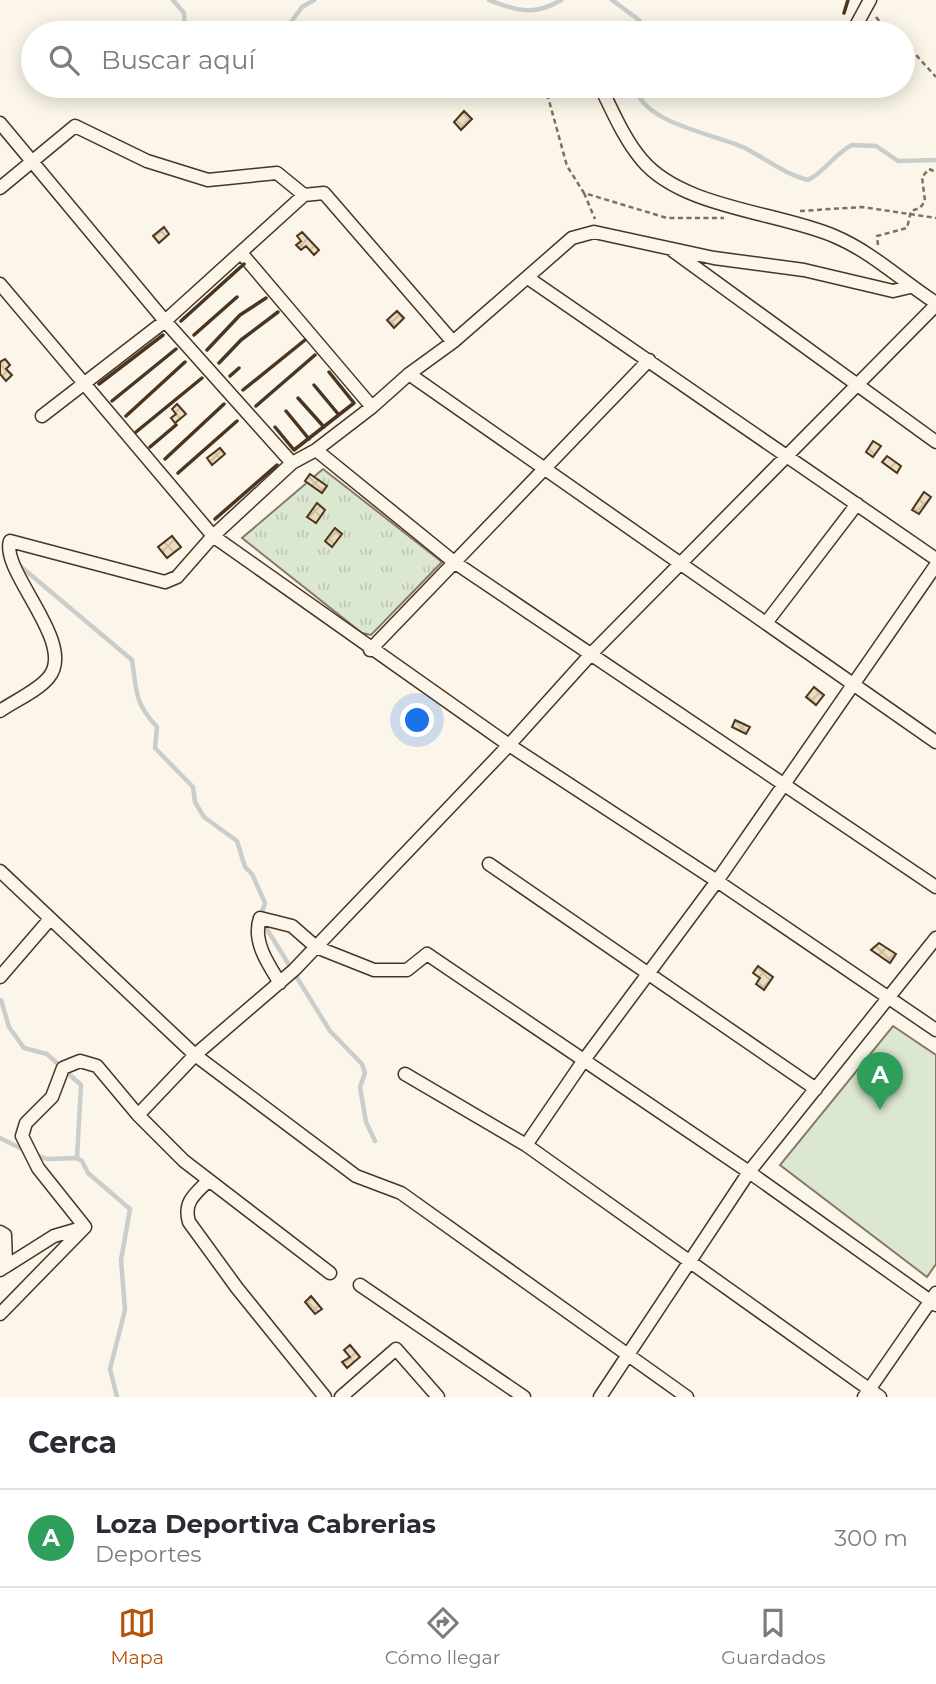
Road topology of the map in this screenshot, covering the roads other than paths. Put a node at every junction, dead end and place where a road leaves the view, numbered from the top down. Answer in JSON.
{"nodes":[{"id":1,"x":871,"y":4,"type":"edge"},
{"id":2,"x":860,"y":21,"type":"edge"},
{"id":3,"x":607,"y":98,"type":"edge"},
{"id":4,"x":0,"y":124,"type":"edge"},
{"id":5,"x":32,"y":161,"type":"junction"},
{"id":6,"x":0,"y":188,"type":"edge"},
{"id":7,"x":304,"y":195,"type":"junction"},
{"id":8,"x":665,"y":245,"type":"junction"},
{"id":9,"x":242,"y":254,"type":"junction"},
{"id":10,"x":528,"y":278,"type":"junction"},
{"id":11,"x":0,"y":284,"type":"edge"},
{"id":12,"x":911,"y":287,"type":"junction"},
{"id":13,"x":936,"y":304,"type":"edge"},
{"id":14,"x":165,"y":321,"type":"junction"},
{"id":15,"x":453,"y":342,"type":"junction"},
{"id":16,"x":649,"y":360,"type":"junction"},
{"id":17,"x":409,"y":374,"type":"junction"},
{"id":18,"x":857,"y":385,"type":"junction"},
{"id":19,"x":84,"y":386,"type":"junction"},
{"id":20,"x":372,"y":407,"type":"junction"},
{"id":21,"x":42,"y":416,"type":"dead end"},
{"id":22,"x":936,"y":442,"type":"edge"},
{"id":23,"x":316,"y":450,"type":"junction"},
{"id":24,"x":787,"y":456,"type":"junction"},
{"id":25,"x":292,"y":463,"type":"junction"},
{"id":26,"x":544,"y":469,"type":"junction"},
{"id":27,"x":857,"y":505,"type":"junction"},
{"id":28,"x":213,"y":536,"type":"junction"},
{"id":29,"x":936,"y":559,"type":"edge"},
{"id":30,"x":454,"y":562,"type":"junction"},
{"id":31,"x":681,"y":564,"type":"junction"},
{"id":32,"x":936,"y":565,"type":"edge"},
{"id":33,"x":766,"y":623,"type":"junction"},
{"id":34,"x":370,"y":650,"type":"junction"},
{"id":35,"x":591,"y":654,"type":"junction"},
{"id":36,"x":853,"y":684,"type":"junction"},
{"id":37,"x":0,"y":711,"type":"edge"},
{"id":38,"x":936,"y":742,"type":"edge"},
{"id":39,"x":509,"y":745,"type":"junction"},
{"id":40,"x":783,"y":783,"type":"junction"},
{"id":41,"x":489,"y":864,"type":"dead end"},
{"id":42,"x":0,"y":871,"type":"edge"},
{"id":43,"x":717,"y":881,"type":"junction"},
{"id":44,"x":936,"y":887,"type":"edge"},
{"id":45,"x":50,"y":919,"type":"junction"},
{"id":46,"x":936,"y":938,"type":"edge"},
{"id":47,"x":316,"y":947,"type":"junction"},
{"id":48,"x":650,"y":975,"type":"junction"},
{"id":49,"x":0,"y":976,"type":"edge"},
{"id":50,"x":280,"y":983,"type":"junction"},
{"id":51,"x":889,"y":999,"type":"junction"},
{"id":52,"x":936,"y":1030,"type":"edge"},
{"id":53,"x":195,"y":1055,"type":"junction"},
{"id":54,"x":584,"y":1060,"type":"junction"},
{"id":55,"x":405,"y":1074,"type":"dead end"},
{"id":56,"x":816,"y":1089,"type":"junction"},
{"id":57,"x":138,"y":1115,"type":"junction"},
{"id":58,"x":526,"y":1145,"type":"junction"},
{"id":59,"x":749,"y":1172,"type":"junction"},
{"id":60,"x":208,"y":1181,"type":"junction"},
{"id":61,"x":85,"y":1227,"type":"junction"},
{"id":62,"x":0,"y":1232,"type":"edge"},
{"id":63,"x":690,"y":1261,"type":"junction"},
{"id":64,"x":3,"y":1266,"type":"edge"},
{"id":65,"x":330,"y":1273,"type":"dead end"},
{"id":66,"x":360,"y":1285,"type":"dead end"},
{"id":67,"x":934,"y":1300,"type":"edge"},
{"id":68,"x":0,"y":1314,"type":"edge"},
{"id":69,"x":627,"y":1354,"type":"junction"},
{"id":70,"x":871,"y":1395,"type":"edge"},
{"id":71,"x":325,"y":1397,"type":"edge"},
{"id":72,"x":341,"y":1397,"type":"edge"},
{"id":73,"x":438,"y":1397,"type":"edge"},
{"id":74,"x":524,"y":1397,"type":"edge"},
{"id":75,"x":600,"y":1397,"type":"edge"},
{"id":76,"x":687,"y":1397,"type":"edge"}],
"edges":[{"from":1,"to":2,"type":"street"},
{"from":3,"to":12,"type":"street"},
{"from":4,"to":5,"type":"street"},
{"from":5,"to":6,"type":"street"},
{"from":5,"to":7,"type":"street"},
{"from":5,"to":14,"type":"street"},
{"from":7,"to":9,"type":"street"},
{"from":7,"to":15,"type":"street"},
{"from":8,"to":10,"type":"street"},
{"from":8,"to":12,"type":"street"},
{"from":8,"to":18,"type":"street"},
{"from":9,"to":14,"type":"street"},
{"from":9,"to":20,"type":"street"},
{"from":10,"to":15,"type":"street"},
{"from":10,"to":16,"type":"street"},
{"from":11,"to":19,"type":"street"},
{"from":12,"to":13,"type":"street"},
{"from":13,"to":18,"type":"street"},
{"from":14,"to":19,"type":"street"},
{"from":14,"to":25,"type":"street"},
{"from":15,"to":17,"type":"street"},
{"from":16,"to":24,"type":"street"},
{"from":16,"to":26,"type":"street"},
{"from":17,"to":20,"type":"street"},
{"from":17,"to":26,"type":"street"},
{"from":18,"to":22,"type":"street"},
{"from":18,"to":24,"type":"street"},
{"from":19,"to":21,"type":"street"},
{"from":19,"to":28,"type":"street"},
{"from":20,"to":23,"type":"street"},
{"from":23,"to":25,"type":"street"},
{"from":23,"to":30,"type":"street"},
{"from":24,"to":27,"type":"street"},
{"from":24,"to":31,"type":"street"},
{"from":25,"to":28,"type":"street"},
{"from":26,"to":30,"type":"street"},
{"from":26,"to":31,"type":"street"},
{"from":27,"to":29,"type":"street"},
{"from":27,"to":33,"type":"street"},
{"from":28,"to":34,"type":"street"},
{"from":28,"to":37,"type":"street"},
{"from":30,"to":34,"type":"street"},
{"from":30,"to":35,"type":"street"},
{"from":31,"to":33,"type":"street"},
{"from":31,"to":35,"type":"street"},
{"from":32,"to":36,"type":"street"},
{"from":33,"to":36,"type":"street"},
{"from":34,"to":39,"type":"street"},
{"from":35,"to":39,"type":"street"},
{"from":35,"to":40,"type":"street"},
{"from":36,"to":38,"type":"street"},
{"from":36,"to":40,"type":"street"},
{"from":39,"to":43,"type":"street"},
{"from":39,"to":47,"type":"street"},
{"from":40,"to":43,"type":"street"},
{"from":40,"to":44,"type":"street"},
{"from":41,"to":48,"type":"street"},
{"from":42,"to":45,"type":"street"},
{"from":43,"to":48,"type":"street"},
{"from":43,"to":51,"type":"street"},
{"from":45,"to":49,"type":"street"},
{"from":45,"to":53,"type":"street"},
{"from":46,"to":51,"type":"street"},
{"from":47,"to":50,"type":"street"},
{"from":47,"to":50,"type":"street"},
{"from":47,"to":54,"type":"street"},
{"from":48,"to":54,"type":"street"},
{"from":48,"to":56,"type":"street"},
{"from":50,"to":53,"type":"street"},
{"from":51,"to":52,"type":"street"},
{"from":51,"to":56,"type":"street"},
{"from":53,"to":57,"type":"street"},
{"from":53,"to":69,"type":"street"},
{"from":54,"to":58,"type":"street"},
{"from":54,"to":59,"type":"street"},
{"from":55,"to":58,"type":"street"},
{"from":56,"to":59,"type":"street"},
{"from":57,"to":60,"type":"street"},
{"from":57,"to":61,"type":"street"},
{"from":58,"to":63,"type":"street"},
{"from":59,"to":63,"type":"street"},
{"from":59,"to":67,"type":"street"},
{"from":60,"to":65,"type":"street"},
{"from":60,"to":71,"type":"street"},
{"from":61,"to":64,"type":"street"},
{"from":61,"to":68,"type":"street"},
{"from":62,"to":64,"type":"street"},
{"from":63,"to":69,"type":"street"},
{"from":63,"to":70,"type":"street"},
{"from":66,"to":74,"type":"street"},
{"from":67,"to":70,"type":"street"},
{"from":69,"to":75,"type":"street"},
{"from":69,"to":76,"type":"street"},
{"from":72,"to":73,"type":"street"}]}
